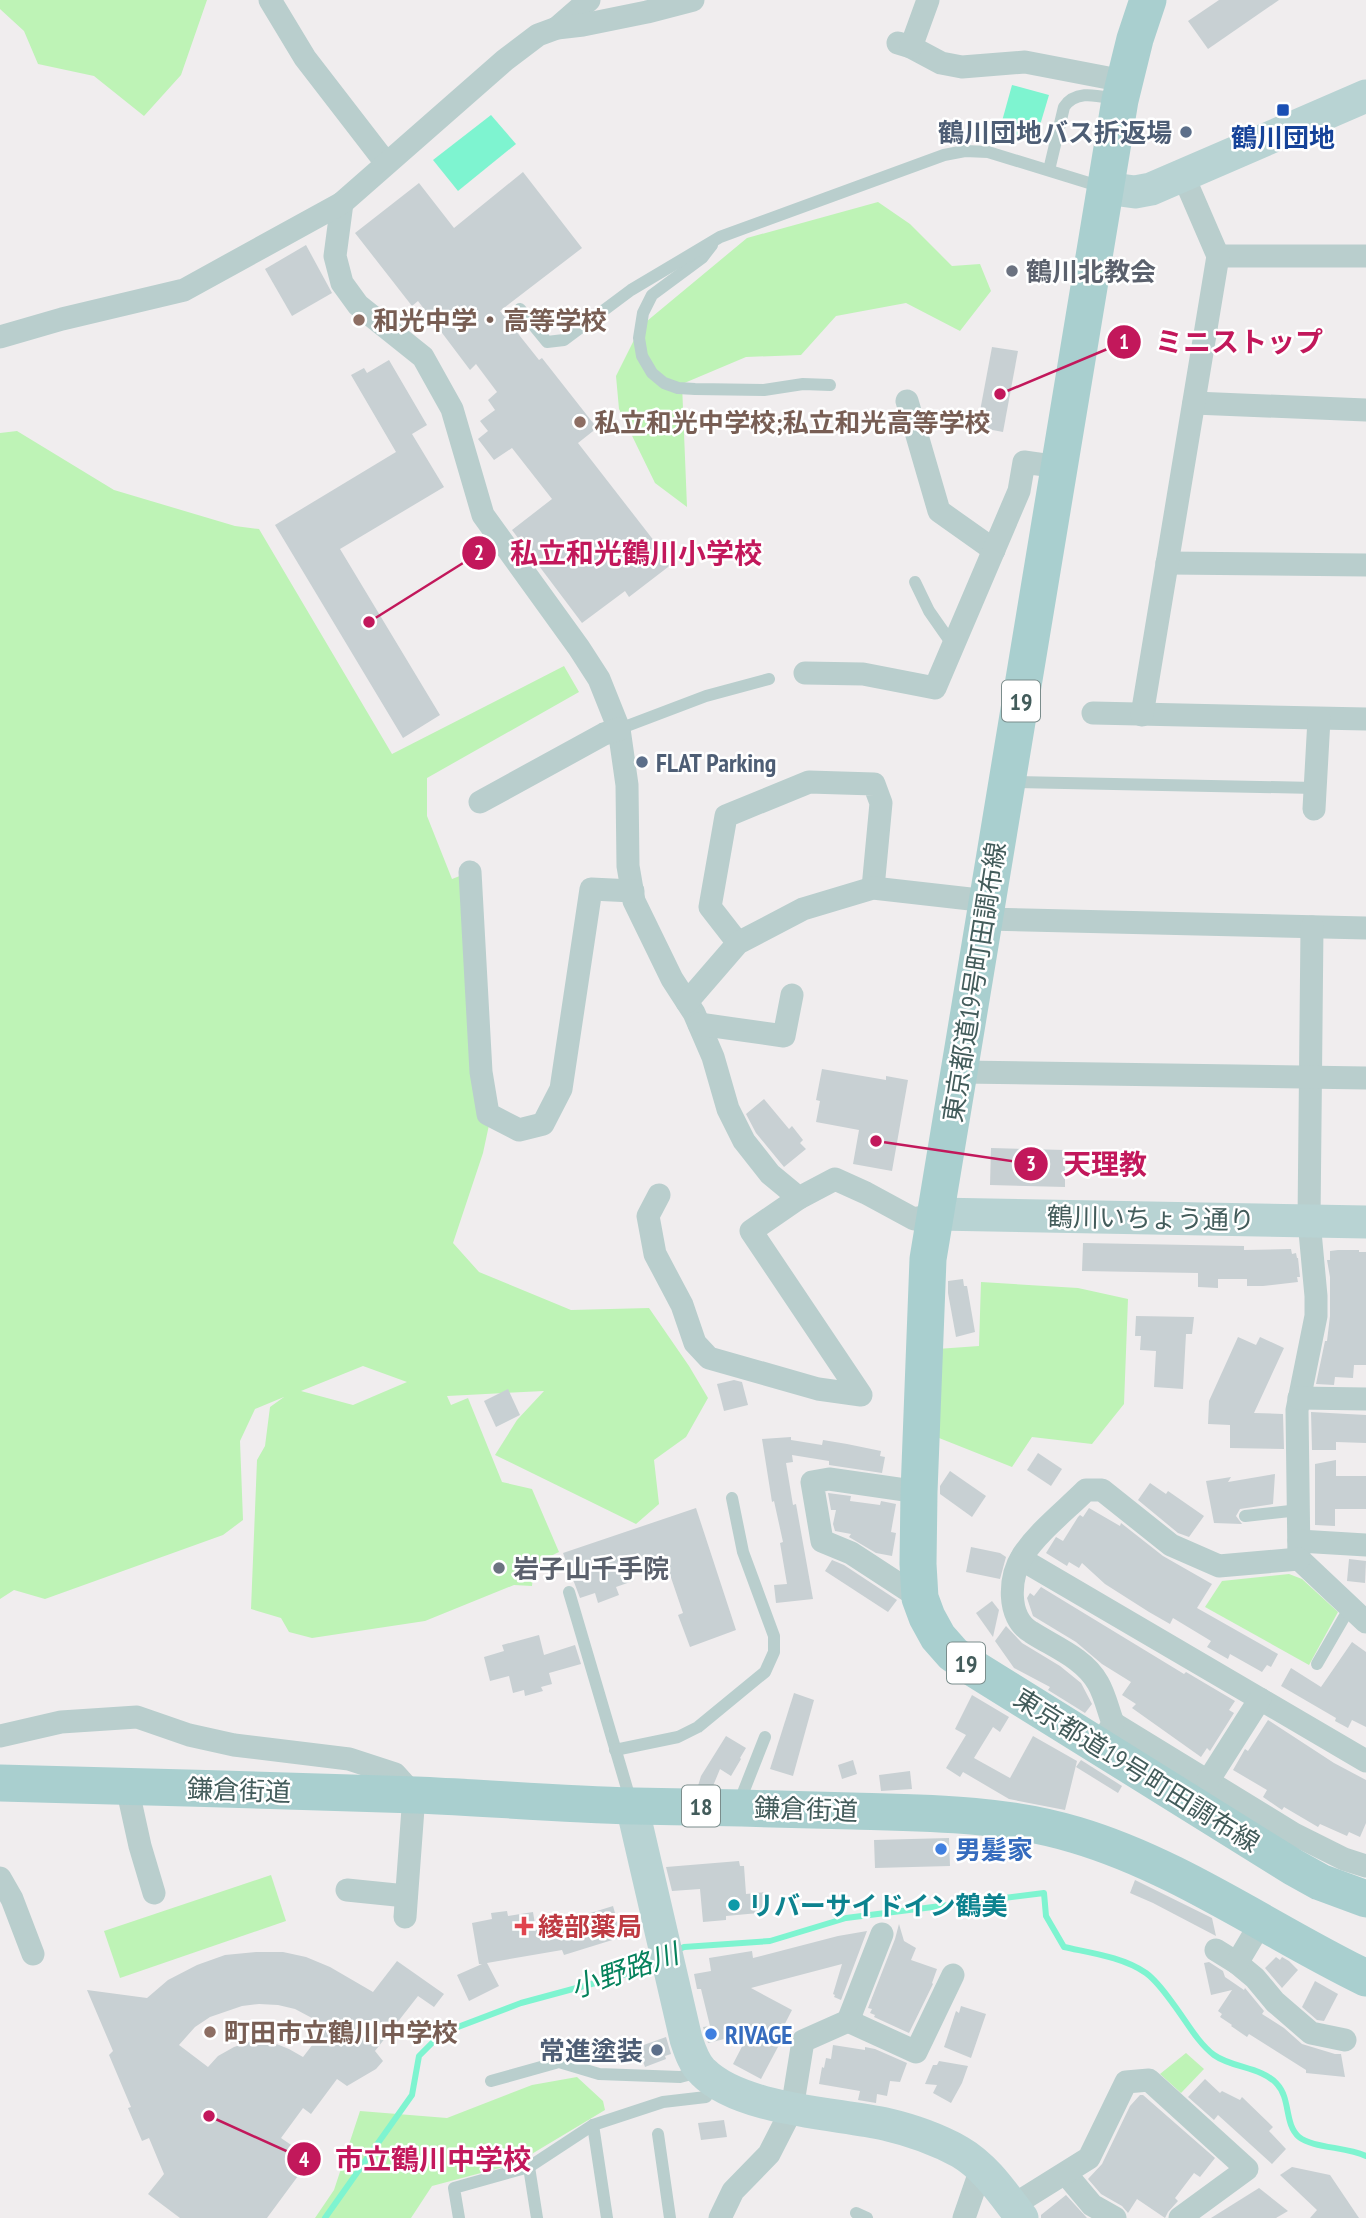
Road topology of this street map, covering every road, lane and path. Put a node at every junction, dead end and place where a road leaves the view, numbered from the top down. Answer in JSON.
{"nodes":[{"id":1,"x":270,"y":0,"type":"edge"},
{"id":2,"x":589,"y":0,"type":"edge"},
{"id":3,"x":693,"y":0,"type":"edge"},
{"id":4,"x":928,"y":0,"type":"edge"},
{"id":5,"x":1148,"y":0,"type":"edge"},
{"id":6,"x":557,"y":28,"type":"junction"},
{"id":7,"x":1122,"y":90,"type":"junction"},
{"id":8,"x":1366,"y":96,"type":"edge"},
{"id":9,"x":386,"y":163,"type":"junction"},
{"id":10,"x":1049,"y":170,"type":"junction"},
{"id":11,"x":1183,"y":175,"type":"junction"},
{"id":12,"x":1105,"y":188,"type":"junction"},
{"id":13,"x":342,"y":203,"type":"junction"},
{"id":14,"x":719,"y":237,"type":"junction"},
{"id":15,"x":1218,"y":256,"type":"junction"},
{"id":16,"x":1366,"y":256,"type":"edge"},
{"id":17,"x":520,"y":309,"type":"dead end"},
{"id":18,"x":0,"y":337,"type":"edge"},
{"id":19,"x":830,"y":385,"type":"dead end"},
{"id":20,"x":907,"y":401,"type":"dead end"},
{"id":21,"x":1194,"y":403,"type":"junction"},
{"id":22,"x":1366,"y":410,"type":"edge"},
{"id":23,"x":1059,"y":467,"type":"junction"},
{"id":24,"x":994,"y":550,"type":"junction"},
{"id":25,"x":1167,"y":563,"type":"junction"},
{"id":26,"x":1366,"y":565,"type":"edge"},
{"id":27,"x":915,"y":582,"type":"dead end"},
{"id":28,"x":953,"y":644,"type":"junction"},
{"id":29,"x":805,"y":673,"type":"dead end"},
{"id":30,"x":769,"y":679,"type":"dead end"},
{"id":31,"x":1093,"y":713,"type":"dead end"},
{"id":32,"x":1142,"y":715,"type":"junction"},
{"id":33,"x":1319,"y":719,"type":"junction"},
{"id":34,"x":1366,"y":719,"type":"edge"},
{"id":35,"x":619,"y":729,"type":"junction"},
{"id":36,"x":1007,"y":782,"type":"junction"},
{"id":37,"x":1315,"y":799,"type":"joint"},
{"id":38,"x":480,"y":802,"type":"dead end"},
{"id":39,"x":470,"y":872,"type":"dead end"},
{"id":40,"x":873,"y":888,"type":"junction"},
{"id":41,"x":633,"y":891,"type":"junction"},
{"id":42,"x":986,"y":910,"type":"junction"},
{"id":43,"x":1312,"y":927,"type":"junction"},
{"id":44,"x":1366,"y":928,"type":"edge"},
{"id":45,"x":738,"y":943,"type":"junction"},
{"id":46,"x":792,"y":995,"type":"dead end"},
{"id":47,"x":687,"y":1002,"type":"junction"},
{"id":48,"x":699,"y":1024,"type":"junction"},
{"id":49,"x":960,"y":1072,"type":"junction"},
{"id":50,"x":1311,"y":1077,"type":"junction"},
{"id":51,"x":1366,"y":1077,"type":"edge"},
{"id":52,"x":659,"y":1195,"type":"dead end"},
{"id":53,"x":799,"y":1198,"type":"junction"},
{"id":54,"x":936,"y":1214,"type":"junction"},
{"id":55,"x":1309,"y":1221,"type":"junction"},
{"id":56,"x":1366,"y":1222,"type":"edge"},
{"id":57,"x":1299,"y":1398,"type":"junction"},
{"id":58,"x":1366,"y":1399,"type":"edge"},
{"id":59,"x":919,"y":1492,"type":"junction"},
{"id":60,"x":732,"y":1498,"type":"dead end"},
{"id":61,"x":1298,"y":1510,"type":"junction"},
{"id":62,"x":1245,"y":1516,"type":"dead end"},
{"id":63,"x":1366,"y":1545,"type":"edge"},
{"id":64,"x":1299,"y":1550,"type":"junction"},
{"id":65,"x":1021,"y":1559,"type":"junction"},
{"id":66,"x":569,"y":1592,"type":"dead end"},
{"id":67,"x":920,"y":1598,"type":"junction"},
{"id":68,"x":1358,"y":1614,"type":"edge"},
{"id":69,"x":1317,"y":1664,"type":"dead end"},
{"id":70,"x":1260,"y":1699,"type":"junction"},
{"id":71,"x":1107,"y":1735,"type":"junction"},
{"id":72,"x":0,"y":1736,"type":"edge"},
{"id":73,"x":765,"y":1737,"type":"dead end"},
{"id":74,"x":615,"y":1750,"type":"junction"},
{"id":75,"x":1366,"y":1761,"type":"edge"},
{"id":76,"x":1208,"y":1781,"type":"junction"},
{"id":77,"x":0,"y":1783,"type":"edge"},
{"id":78,"x":127,"y":1787,"type":"junction"},
{"id":79,"x":414,"y":1795,"type":"junction"},
{"id":80,"x":632,"y":1806,"type":"junction"},
{"id":81,"x":737,"y":1806,"type":"junction"},
{"id":82,"x":1366,"y":1866,"type":"edge"},
{"id":83,"x":0,"y":1878,"type":"edge"},
{"id":84,"x":348,"y":1890,"type":"dead end"},
{"id":85,"x":154,"y":1893,"type":"dead end"},
{"id":86,"x":1366,"y":1899,"type":"edge"},
{"id":87,"x":1262,"y":1921,"type":"junction"},
{"id":88,"x":882,"y":1934,"type":"dead end"},
{"id":89,"x":1216,"y":1950,"type":"dead end"},
{"id":90,"x":33,"y":1954,"type":"dead end"},
{"id":91,"x":1237,"y":1963,"type":"junction"},
{"id":92,"x":953,"y":1975,"type":"dead end"},
{"id":93,"x":1366,"y":1978,"type":"edge"},
{"id":94,"x":848,"y":2021,"type":"junction"},
{"id":95,"x":1345,"y":2040,"type":"dead end"},
{"id":96,"x":708,"y":2077,"type":"junction"},
{"id":97,"x":491,"y":2081,"type":"dead end"},
{"id":98,"x":792,"y":2109,"type":"junction"},
{"id":99,"x":593,"y":2125,"type":"junction"},
{"id":100,"x":658,"y":2134,"type":"dead end"},
{"id":101,"x":529,"y":2167,"type":"junction"},
{"id":102,"x":981,"y":2169,"type":"junction"},
{"id":103,"x":1066,"y":2174,"type":"junction"},
{"id":104,"x":1017,"y":2212,"type":"edge"},
{"id":105,"x":459,"y":2218,"type":"edge"},
{"id":106,"x":537,"y":2218,"type":"edge"},
{"id":107,"x":607,"y":2218,"type":"edge"},
{"id":108,"x":670,"y":2218,"type":"edge"},
{"id":109,"x":720,"y":2218,"type":"edge"},
{"id":110,"x":964,"y":2218,"type":"edge"},
{"id":111,"x":1115,"y":2218,"type":"edge"},
{"id":112,"x":1180,"y":2218,"type":"edge"}],
"edges":[{"from":1,"to":9,"type":"street"},
{"from":2,"to":6,"type":"street"},
{"from":3,"to":6,"type":"street"},
{"from":4,"to":7,"type":"street"},
{"from":5,"to":7,"type":"main road","name":"東京都道19号町田調布線","number":"19"},
{"from":6,"to":9,"type":"street"},
{"from":7,"to":10,"type":"lane"},
{"from":7,"to":12,"type":"main road","name":"東京都道19号町田調布線","number":"19"},
{"from":8,"to":11,"type":"street"},
{"from":9,"to":13,"type":"street"},
{"from":10,"to":12,"type":"lane"},
{"from":10,"to":14,"type":"lane"},
{"from":11,"to":12,"type":"street"},
{"from":11,"to":15,"type":"street"},
{"from":12,"to":23,"type":"main road","name":"東京都道19号町田調布線","number":"19"},
{"from":13,"to":18,"type":"street"},
{"from":13,"to":35,"type":"street"},
{"from":14,"to":17,"type":"lane"},
{"from":14,"to":19,"type":"lane"},
{"from":15,"to":16,"type":"street"},
{"from":15,"to":21,"type":"street"},
{"from":20,"to":24,"type":"street"},
{"from":21,"to":22,"type":"street"},
{"from":21,"to":25,"type":"street"},
{"from":23,"to":24,"type":"street"},
{"from":23,"to":36,"type":"main road","name":"東京都道19号町田調布線","number":"19"},
{"from":24,"to":28,"type":"street"},
{"from":25,"to":26,"type":"street"},
{"from":25,"to":32,"type":"street"},
{"from":27,"to":28,"type":"lane"},
{"from":28,"to":29,"type":"street"},
{"from":30,"to":35,"type":"lane"},
{"from":31,"to":32,"type":"street"},
{"from":32,"to":33,"type":"street"},
{"from":33,"to":34,"type":"street"},
{"from":33,"to":37,"type":"street"},
{"from":35,"to":38,"type":"street"},
{"from":35,"to":41,"type":"street"},
{"from":36,"to":37,"type":"lane"},
{"from":36,"to":42,"type":"main road","name":"東京都道19号町田調布線","number":"19"},
{"from":39,"to":41,"type":"street"},
{"from":40,"to":42,"type":"street"},
{"from":40,"to":45,"type":"street"},
{"from":40,"to":45,"type":"street"},
{"from":41,"to":47,"type":"street"},
{"from":42,"to":43,"type":"street"},
{"from":42,"to":49,"type":"main road","name":"東京都道19号町田調布線","number":"19"},
{"from":43,"to":44,"type":"street"},
{"from":43,"to":50,"type":"street"},
{"from":45,"to":47,"type":"street"},
{"from":46,"to":48,"type":"street"},
{"from":47,"to":48,"type":"street"},
{"from":48,"to":53,"type":"street"},
{"from":49,"to":50,"type":"street"},
{"from":49,"to":54,"type":"main road","name":"東京都道19号町田調布線","number":"19"},
{"from":50,"to":51,"type":"street"},
{"from":50,"to":55,"type":"street"},
{"from":52,"to":53,"type":"street"},
{"from":53,"to":54,"type":"street"},
{"from":54,"to":55,"type":"street","name":"鶴川いちょう通り"},
{"from":54,"to":59,"type":"main road","name":"東京都道19号町田調布線","number":"19"},
{"from":55,"to":56,"type":"street","name":"鶴川いちょう通り"},
{"from":55,"to":57,"type":"street"},
{"from":57,"to":58,"type":"street"},
{"from":57,"to":61,"type":"street"},
{"from":59,"to":67,"type":"main road","name":"東京都道19号町田調布線","number":"19"},
{"from":59,"to":67,"type":"street"},
{"from":60,"to":74,"type":"lane"},
{"from":61,"to":62,"type":"lane"},
{"from":61,"to":64,"type":"street"},
{"from":63,"to":64,"type":"street"},
{"from":64,"to":65,"type":"street"},
{"from":64,"to":68,"type":"street"},
{"from":65,"to":70,"type":"street"},
{"from":65,"to":71,"type":"street"},
{"from":66,"to":74,"type":"lane"},
{"from":67,"to":71,"type":"main road","name":"東京都道19号町田調布線","number":"19"},
{"from":68,"to":69,"type":"lane"},
{"from":70,"to":75,"type":"street"},
{"from":70,"to":76,"type":"street"},
{"from":71,"to":76,"type":"street"},
{"from":71,"to":86,"type":"main road","name":"東京都道19号町田調布線","number":"19"},
{"from":72,"to":79,"type":"street"},
{"from":73,"to":81,"type":"lane"},
{"from":74,"to":80,"type":"lane"},
{"from":76,"to":82,"type":"street"},
{"from":77,"to":78,"type":"main road","name":"鎌倉街道","number":"18"},
{"from":78,"to":79,"type":"main road","name":"鎌倉街道","number":"18"},
{"from":78,"to":85,"type":"street"},
{"from":79,"to":80,"type":"main road","name":"鎌倉街道","number":"18"},
{"from":79,"to":84,"type":"street"},
{"from":80,"to":81,"type":"main road","name":"鎌倉街道","number":"18"},
{"from":80,"to":96,"type":"street"},
{"from":81,"to":87,"type":"main road","name":"鎌倉街道","number":"18"},
{"from":83,"to":90,"type":"street"},
{"from":87,"to":91,"type":"street"},
{"from":87,"to":93,"type":"main road","name":"鎌倉街道","number":"18"},
{"from":88,"to":94,"type":"street"},
{"from":89,"to":91,"type":"street"},
{"from":91,"to":95,"type":"street"},
{"from":92,"to":94,"type":"street"},
{"from":94,"to":98,"type":"street"},
{"from":96,"to":97,"type":"lane"},
{"from":96,"to":98,"type":"street"},
{"from":96,"to":99,"type":"lane"},
{"from":98,"to":102,"type":"street"},
{"from":98,"to":109,"type":"street"},
{"from":99,"to":101,"type":"lane"},
{"from":99,"to":107,"type":"lane"},
{"from":100,"to":108,"type":"lane"},
{"from":101,"to":105,"type":"lane"},
{"from":101,"to":106,"type":"lane"},
{"from":102,"to":104,"type":"street"},
{"from":102,"to":110,"type":"street"},
{"from":103,"to":104,"type":"street"},
{"from":103,"to":111,"type":"street"},
{"from":103,"to":112,"type":"street"}]}
